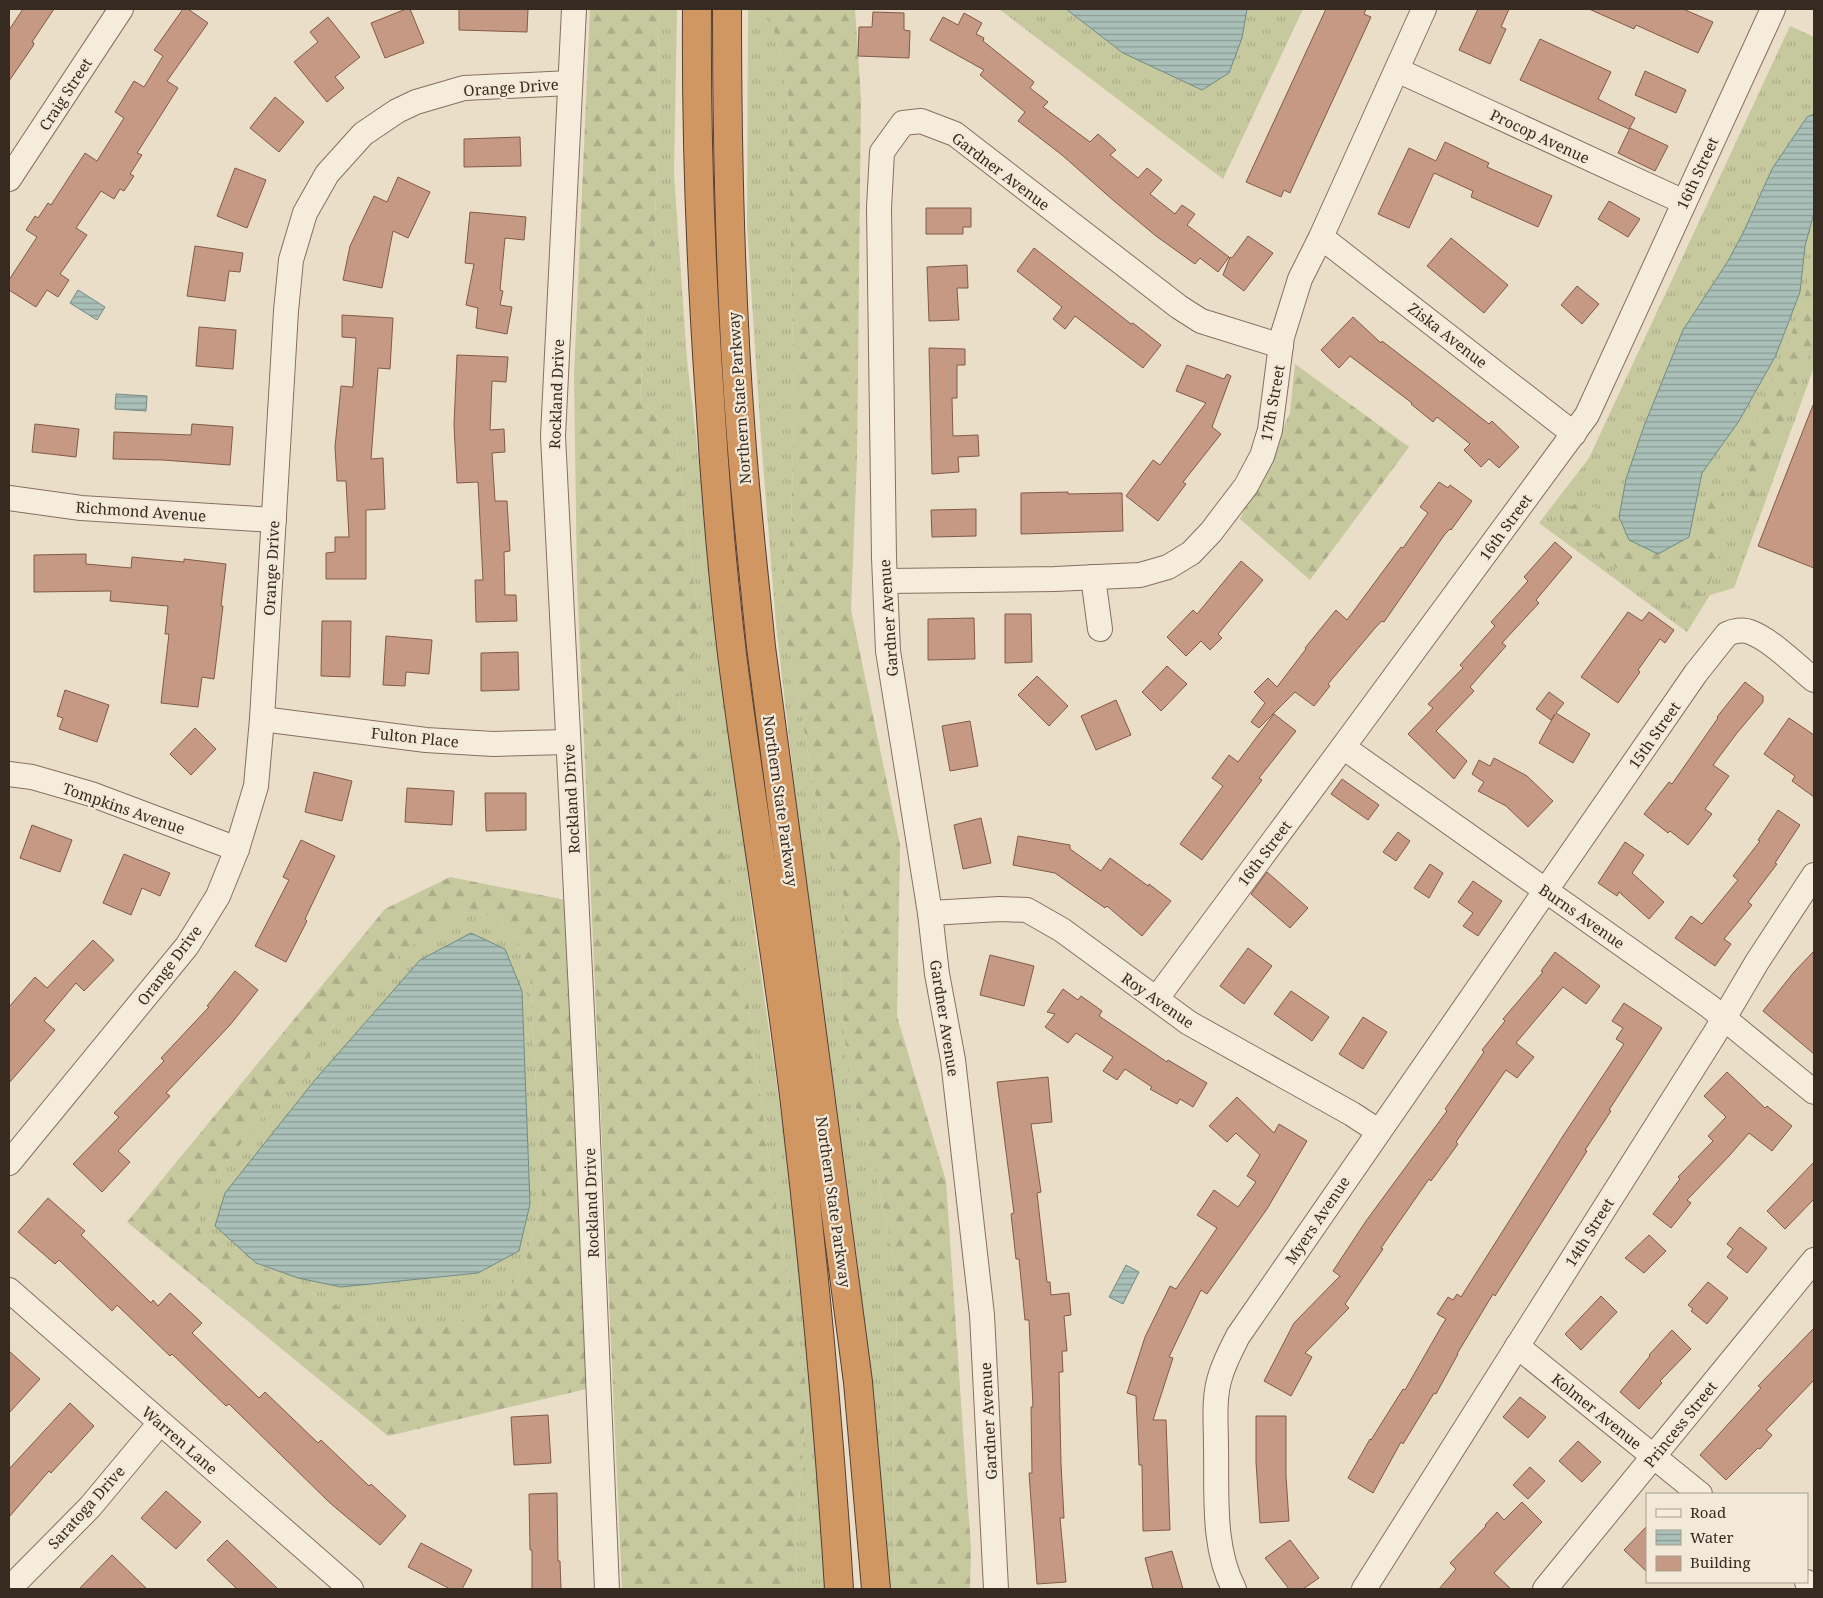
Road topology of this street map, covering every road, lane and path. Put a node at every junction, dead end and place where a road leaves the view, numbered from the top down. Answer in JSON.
{"nodes":[{"id":1,"x":121,"y":9,"type":"edge"},
{"id":2,"x":574,"y":9,"type":"edge"},
{"id":3,"x":697,"y":9,"type":"edge"},
{"id":4,"x":727,"y":9,"type":"edge"},
{"id":5,"x":1424,"y":9,"type":"edge"},
{"id":6,"x":1773,"y":9,"type":"edge"},
{"id":7,"x":1397,"y":70,"type":"junction"},
{"id":8,"x":570,"y":83,"type":"junction"},
{"id":9,"x":9,"y":179,"type":"edge"},
{"id":10,"x":1684,"y":202,"type":"junction"},
{"id":11,"x":1321,"y":237,"type":"junction"},
{"id":12,"x":1281,"y":346,"type":"junction"},
{"id":13,"x":1574,"y":434,"type":"junction"},
{"id":14,"x":9,"y":498,"type":"edge"},
{"id":15,"x":274,"y":520,"type":"junction"},
{"id":16,"x":1093,"y":577,"type":"junction"},
{"id":17,"x":886,"y":581,"type":"junction"},
{"id":18,"x":1100,"y":629,"type":"dead end"},
{"id":19,"x":1814,"y":680,"type":"edge"},
{"id":20,"x":262,"y":719,"type":"junction"},
{"id":21,"x":568,"y":742,"type":"junction"},
{"id":22,"x":1343,"y":747,"type":"junction"},
{"id":23,"x":9,"y":774,"type":"edge"},
{"id":24,"x":237,"y":849,"type":"junction"},
{"id":25,"x":1814,"y":875,"type":"edge"},
{"id":26,"x":1547,"y":891,"type":"junction"},
{"id":27,"x":930,"y":913,"type":"junction"},
{"id":28,"x":1157,"y":998,"type":"junction"},
{"id":29,"x":1724,"y":1019,"type":"junction"},
{"id":30,"x":1814,"y":1092,"type":"edge"},
{"id":31,"x":1378,"y":1131,"type":"junction"},
{"id":32,"x":9,"y":1163,"type":"edge"},
{"id":33,"x":1814,"y":1260,"type":"edge"},
{"id":34,"x":9,"y":1290,"type":"edge"},
{"id":35,"x":1517,"y":1346,"type":"junction"},
{"id":36,"x":160,"y":1423,"type":"junction"},
{"id":37,"x":1654,"y":1457,"type":"junction"},
{"id":38,"x":1699,"y":1493,"type":"edge"},
{"id":39,"x":9,"y":1589,"type":"edge"},
{"id":40,"x":351,"y":1589,"type":"edge"},
{"id":41,"x":607,"y":1589,"type":"edge"},
{"id":42,"x":839,"y":1589,"type":"edge"},
{"id":43,"x":876,"y":1589,"type":"edge"},
{"id":44,"x":996,"y":1589,"type":"edge"},
{"id":45,"x":1234,"y":1589,"type":"edge"},
{"id":46,"x":1364,"y":1589,"type":"edge"},
{"id":47,"x":1545,"y":1589,"type":"edge"}],
"edges":[{"from":1,"to":9,"type":"street","name":"Craig Street"},
{"from":2,"to":8,"type":"street","name":"Rockland Drive"},
{"from":3,"to":42,"type":"highway","name":"Northern State Parkway"},
{"from":4,"to":43,"type":"highway","name":"Northern State Parkway"},
{"from":5,"to":7,"type":"street","name":"17th Street"},
{"from":6,"to":10,"type":"street","name":"16th Street"},
{"from":7,"to":10,"type":"street","name":"Procop Avenue"},
{"from":7,"to":11,"type":"street","name":"17th Street"},
{"from":8,"to":15,"type":"street","name":"Orange Drive"},
{"from":8,"to":21,"type":"street","name":"Rockland Drive"},
{"from":10,"to":13,"type":"street","name":"16th Street"},
{"from":11,"to":12,"type":"street","name":"17th Street"},
{"from":11,"to":13,"type":"street","name":"Ziska Avenue"},
{"from":12,"to":16,"type":"street","name":"17th Street"},
{"from":12,"to":17,"type":"street","name":"Gardner Avenue"},
{"from":13,"to":22,"type":"street","name":"16th Street"},
{"from":14,"to":15,"type":"street","name":"Richmond Avenue"},
{"from":15,"to":20,"type":"street","name":"Orange Drive"},
{"from":16,"to":17,"type":"street","name":"17th Street"},
{"from":16,"to":18,"type":"street"},
{"from":17,"to":27,"type":"street","name":"Gardner Avenue"},
{"from":19,"to":26,"type":"street","name":"15th Street"},
{"from":20,"to":21,"type":"street","name":"Fulton Place"},
{"from":20,"to":24,"type":"street","name":"Orange Drive"},
{"from":21,"to":41,"type":"street","name":"Rockland Drive"},
{"from":22,"to":26,"type":"street","name":"Burns Avenue"},
{"from":22,"to":28,"type":"street","name":"16th Street"},
{"from":23,"to":24,"type":"street","name":"Tompkins Avenue"},
{"from":24,"to":32,"type":"street","name":"Orange Drive"},
{"from":25,"to":29,"type":"street","name":"14th Street"},
{"from":26,"to":29,"type":"street","name":"Burns Avenue"},
{"from":26,"to":31,"type":"street","name":"Myers Avenue"},
{"from":27,"to":28,"type":"street","name":"Roy Avenue"},
{"from":27,"to":44,"type":"street","name":"Gardner Avenue"},
{"from":28,"to":31,"type":"street","name":"Roy Avenue"},
{"from":29,"to":30,"type":"street","name":"Burns Avenue"},
{"from":29,"to":35,"type":"street","name":"14th Street"},
{"from":31,"to":45,"type":"street","name":"Myers Avenue"},
{"from":33,"to":37,"type":"street","name":"Princess Street"},
{"from":34,"to":36,"type":"street","name":"Warren Lane"},
{"from":35,"to":37,"type":"street","name":"Kolmer Avenue"},
{"from":35,"to":46,"type":"street","name":"14th Street"},
{"from":36,"to":39,"type":"street","name":"Saratoga Drive"},
{"from":36,"to":40,"type":"street","name":"Warren Lane"},
{"from":37,"to":38,"type":"street","name":"Kolmer Avenue"},
{"from":37,"to":47,"type":"street","name":"Princess Street"}]}
